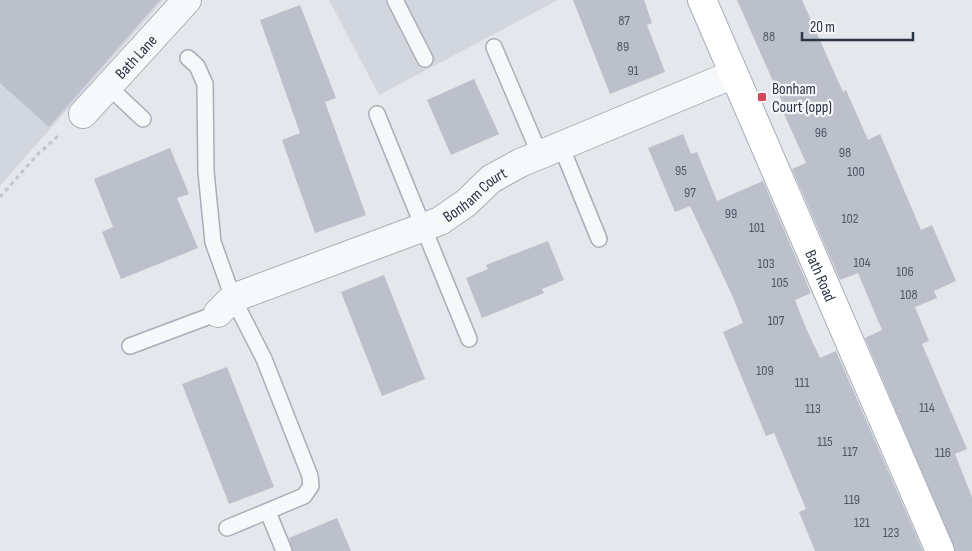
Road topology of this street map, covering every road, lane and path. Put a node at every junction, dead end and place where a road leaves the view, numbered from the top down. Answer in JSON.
{"nodes":[{"id":1,"x":187,"y":0,"type":"edge"},
{"id":2,"x":395,"y":0,"type":"edge"},
{"id":3,"x":702,"y":0,"type":"edge"},
{"id":4,"x":494,"y":47,"type":"dead end"},
{"id":5,"x":188,"y":58,"type":"dead end"},
{"id":6,"x":425,"y":59,"type":"dead end"},
{"id":7,"x":734,"y":74,"type":"junction"},
{"id":8,"x":109,"y":87,"type":"junction"},
{"id":9,"x":83,"y":114,"type":"joint"},
{"id":10,"x":378,"y":114,"type":"dead end"},
{"id":11,"x":143,"y":119,"type":"dead end"},
{"id":12,"x":550,"y":151,"type":"junction"},
{"id":13,"x":0,"y":197,"type":"edge"},
{"id":14,"x":424,"y":228,"type":"junction"},
{"id":15,"x":599,"y":239,"type":"dead end"},
{"id":16,"x":225,"y":305,"type":"junction"},
{"id":17,"x":469,"y":338,"type":"dead end"},
{"id":18,"x":130,"y":346,"type":"dead end"},
{"id":19,"x":268,"y":512,"type":"junction"},
{"id":20,"x":227,"y":528,"type":"dead end"},
{"id":21,"x":284,"y":551,"type":"edge"},
{"id":22,"x":940,"y":551,"type":"edge"}],
"edges":[{"from":1,"to":8,"type":"street","name":"Bath Lane"},
{"from":2,"to":6,"type":"lane"},
{"from":3,"to":7,"type":"street","name":"Bath Road"},
{"from":4,"to":12,"type":"lane"},
{"from":5,"to":16,"type":"lane"},
{"from":7,"to":12,"type":"street","name":"Bonham Court"},
{"from":7,"to":22,"type":"street","name":"Bath Road"},
{"from":8,"to":9,"type":"street","name":"Bath Lane"},
{"from":8,"to":11,"type":"lane"},
{"from":9,"to":13,"type":"path"},
{"from":10,"to":14,"type":"lane"},
{"from":12,"to":14,"type":"street","name":"Bonham Court"},
{"from":12,"to":15,"type":"lane"},
{"from":14,"to":16,"type":"street","name":"Bonham Court"},
{"from":14,"to":17,"type":"lane"},
{"from":16,"to":18,"type":"lane"},
{"from":16,"to":19,"type":"lane"},
{"from":19,"to":20,"type":"lane"},
{"from":19,"to":21,"type":"lane"}]}
